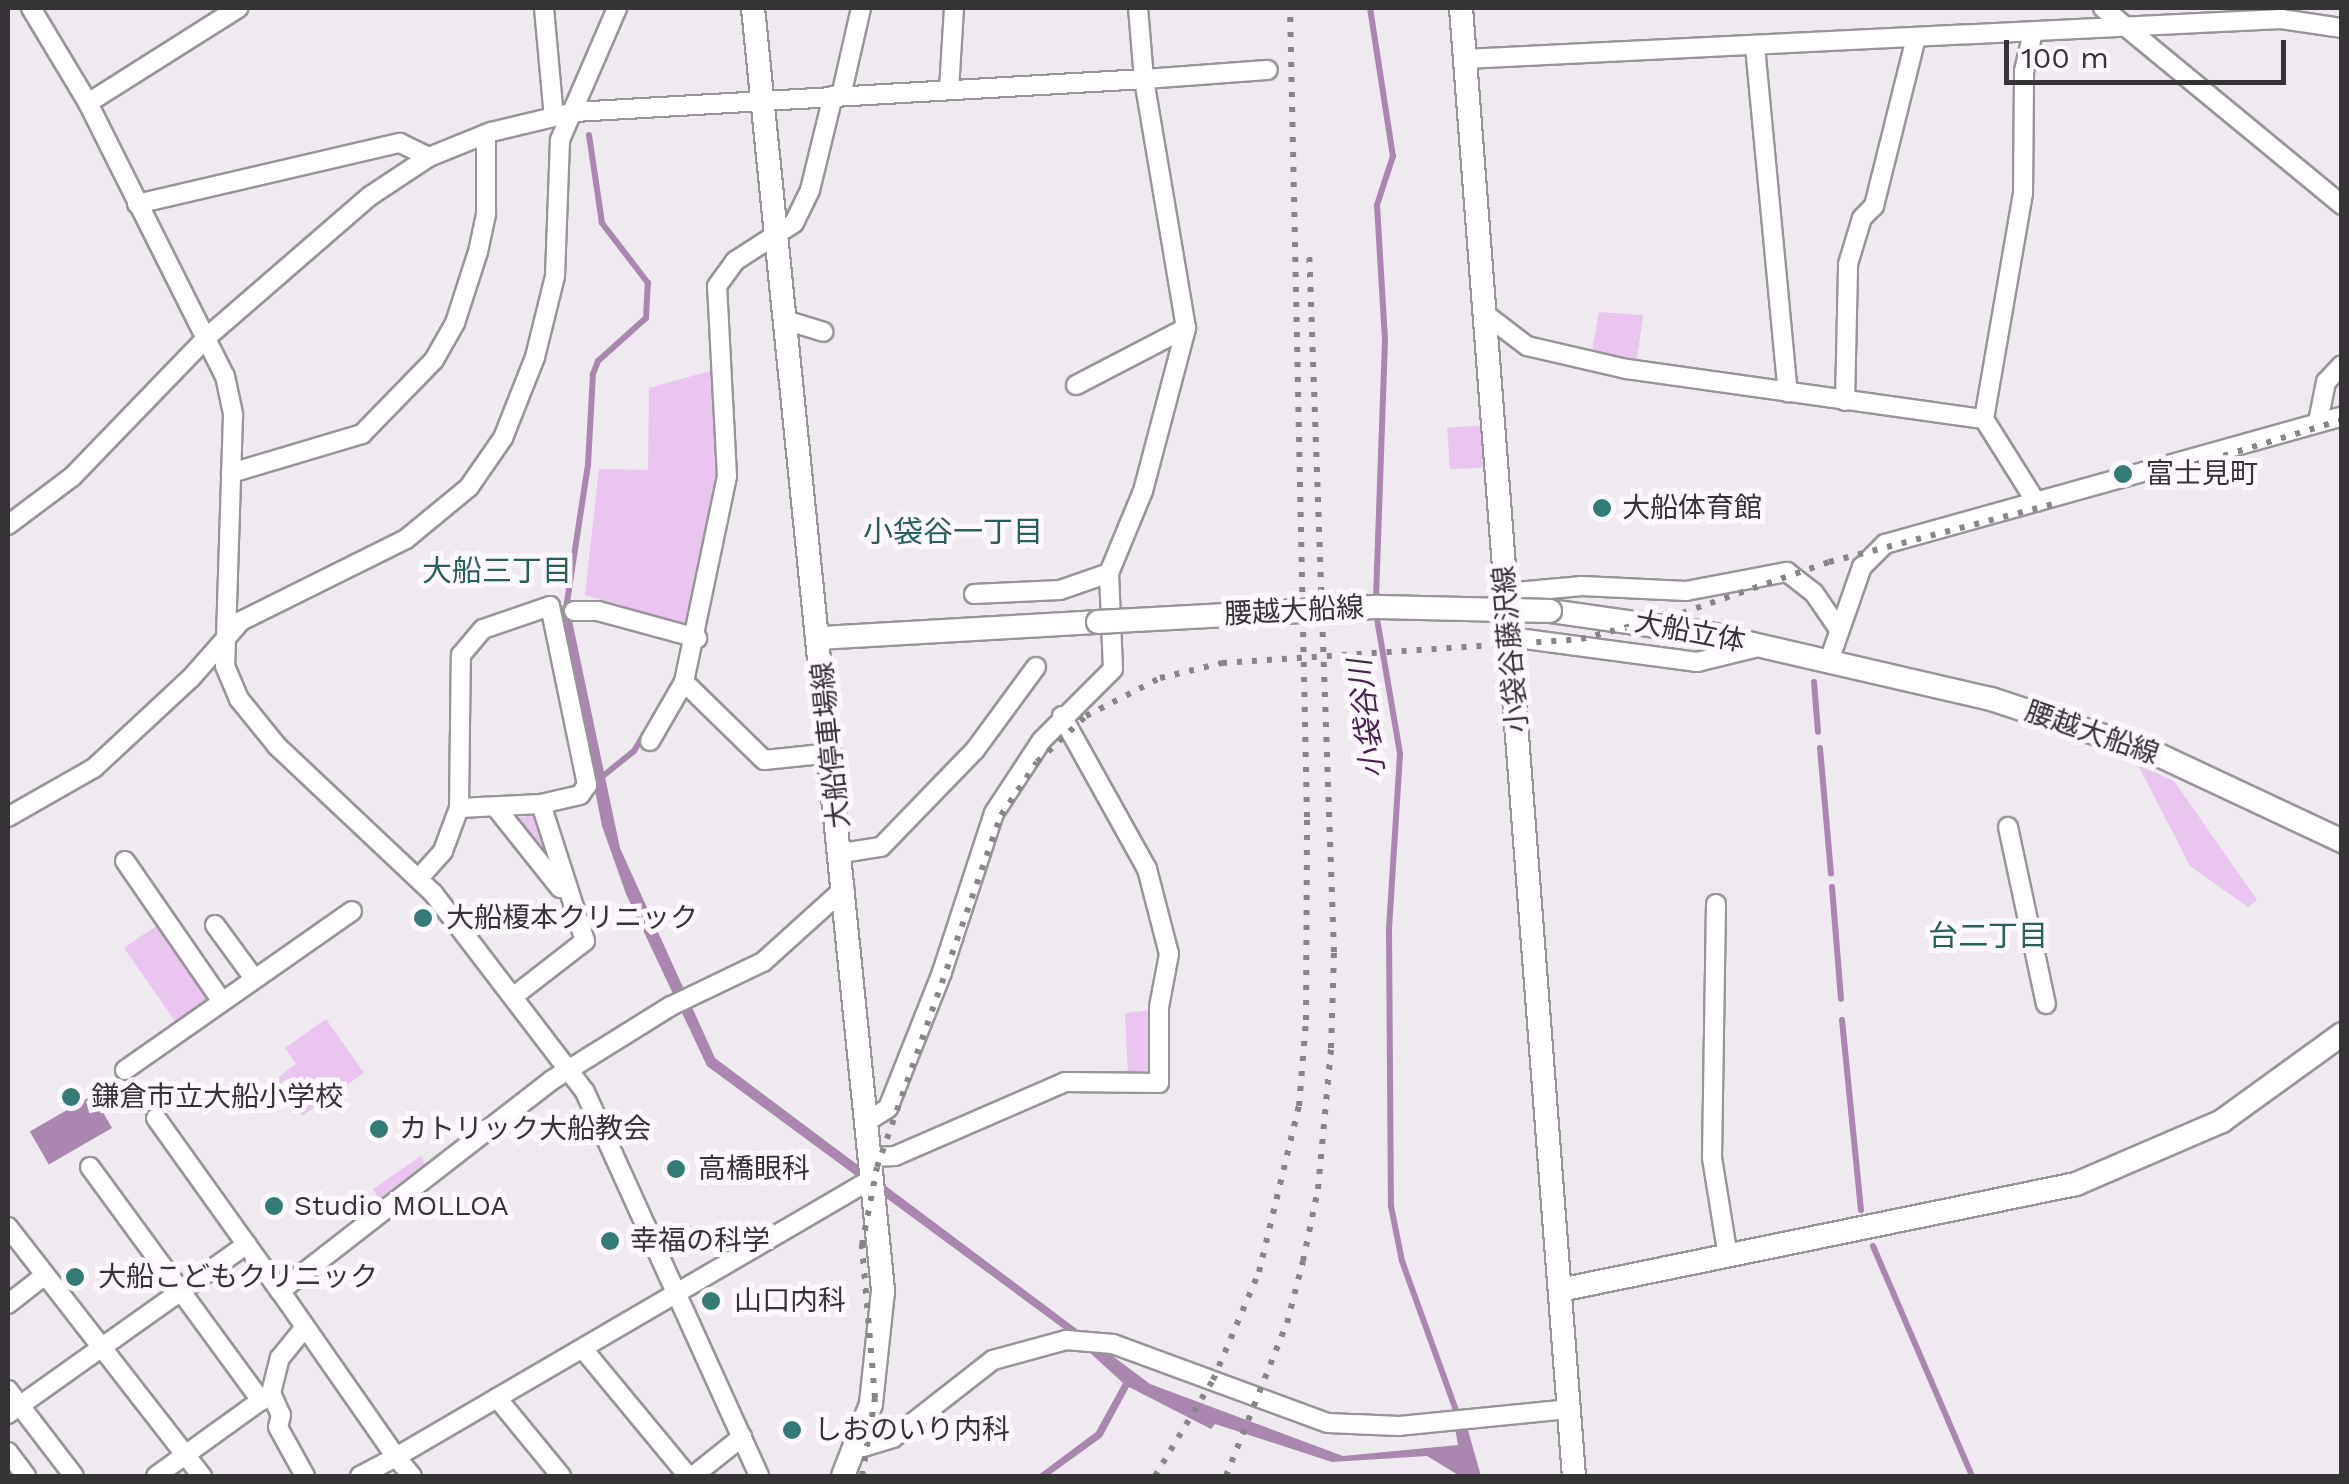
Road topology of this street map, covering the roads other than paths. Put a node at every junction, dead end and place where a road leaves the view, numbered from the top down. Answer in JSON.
{"nodes":[{"id":1,"x":31,"y":8,"type":"edge"},
{"id":2,"x":238,"y":8,"type":"edge"},
{"id":3,"x":544,"y":8,"type":"edge"},
{"id":4,"x":617,"y":8,"type":"edge"},
{"id":5,"x":753,"y":8,"type":"edge"},
{"id":6,"x":861,"y":8,"type":"edge"},
{"id":7,"x":954,"y":8,"type":"edge"},
{"id":8,"x":1138,"y":8,"type":"edge"},
{"id":9,"x":1461,"y":8,"type":"edge"},
{"id":10,"x":2103,"y":8,"type":"edge"},
{"id":11,"x":2278,"y":13,"type":"edge"},
{"id":12,"x":2125,"y":24,"type":"junction"},
{"id":13,"x":2342,"y":28,"type":"edge"},
{"id":14,"x":2033,"y":32,"type":"junction"},
{"id":15,"x":1916,"y":38,"type":"junction"},
{"id":16,"x":1755,"y":46,"type":"junction"},
{"id":17,"x":1465,"y":59,"type":"junction"},
{"id":18,"x":1268,"y":70,"type":"dead end"},
{"id":19,"x":1144,"y":79,"type":"junction"},
{"id":20,"x":948,"y":90,"type":"junction"},
{"id":21,"x":762,"y":96,"type":"junction"},
{"id":22,"x":837,"y":96,"type":"junction"},
{"id":23,"x":88,"y":103,"type":"junction"},
{"id":24,"x":574,"y":112,"type":"junction"},
{"id":25,"x":554,"y":117,"type":"junction"},
{"id":26,"x":486,"y":134,"type":"junction"},
{"id":27,"x":429,"y":156,"type":"junction"},
{"id":28,"x":137,"y":204,"type":"junction"},
{"id":29,"x":2342,"y":205,"type":"edge"},
{"id":30,"x":779,"y":238,"type":"junction"},
{"id":31,"x":1484,"y":314,"type":"junction"},
{"id":32,"x":788,"y":321,"type":"junction"},
{"id":33,"x":1186,"y":328,"type":"junction"},
{"id":34,"x":823,"y":332,"type":"dead end"},
{"id":35,"x":206,"y":338,"type":"junction"},
{"id":36,"x":2342,"y":365,"type":"edge"},
{"id":37,"x":1076,"y":385,"type":"dead end"},
{"id":38,"x":1788,"y":392,"type":"junction"},
{"id":39,"x":1844,"y":400,"type":"junction"},
{"id":40,"x":2342,"y":416,"type":"edge"},
{"id":41,"x":1984,"y":418,"type":"junction"},
{"id":42,"x":2318,"y":422,"type":"junction"},
{"id":43,"x":231,"y":473,"type":"junction"},
{"id":44,"x":2036,"y":502,"type":"junction"},
{"id":45,"x":8,"y":526,"type":"edge"},
{"id":46,"x":1109,"y":573,"type":"junction"},
{"id":47,"x":1506,"y":593,"type":"junction"},
{"id":48,"x":974,"y":594,"type":"dead end"},
{"id":49,"x":574,"y":611,"type":"dead end"},
{"id":50,"x":1550,"y":611,"type":"joint"},
{"id":51,"x":1838,"y":628,"type":"junction"},
{"id":52,"x":1510,"y":637,"type":"junction"},
{"id":53,"x":698,"y":638,"type":"junction"},
{"id":54,"x":820,"y":638,"type":"junction"},
{"id":55,"x":225,"y":640,"type":"junction"},
{"id":56,"x":1770,"y":647,"type":"junction"},
{"id":57,"x":1829,"y":661,"type":"junction"},
{"id":58,"x":1036,"y":667,"type":"dead end"},
{"id":59,"x":684,"y":682,"type":"junction"},
{"id":60,"x":1062,"y":716,"type":"junction"},
{"id":61,"x":650,"y":742,"type":"dead end"},
{"id":62,"x":832,"y":753,"type":"junction"},
{"id":63,"x":541,"y":804,"type":"junction"},
{"id":64,"x":459,"y":808,"type":"junction"},
{"id":65,"x":497,"y":809,"type":"junction"},
{"id":66,"x":8,"y":817,"type":"edge"},
{"id":67,"x":2008,"y":827,"type":"dead end"},
{"id":68,"x":2342,"y":841,"type":"edge"},
{"id":69,"x":842,"y":853,"type":"junction"},
{"id":70,"x":124,"y":861,"type":"dead end"},
{"id":71,"x":418,"y":878,"type":"junction"},
{"id":72,"x":845,"y":888,"type":"junction"},
{"id":73,"x":567,"y":896,"type":"junction"},
{"id":74,"x":1716,"y":904,"type":"dead end"},
{"id":75,"x":352,"y":912,"type":"dead end"},
{"id":76,"x":216,"y":925,"type":"dead end"},
{"id":77,"x":253,"y":977,"type":"junction"},
{"id":78,"x":514,"y":996,"type":"junction"},
{"id":79,"x":221,"y":1000,"type":"junction"},
{"id":80,"x":2046,"y":1004,"type":"dead end"},
{"id":81,"x":2342,"y":1034,"type":"edge"},
{"id":82,"x":125,"y":1070,"type":"dead end"},
{"id":83,"x":570,"y":1070,"type":"junction"},
{"id":84,"x":156,"y":1118,"type":"dead end"},
{"id":85,"x":866,"y":1122,"type":"junction"},
{"id":86,"x":90,"y":1168,"type":"dead end"},
{"id":87,"x":870,"y":1176,"type":"junction"},
{"id":88,"x":8,"y":1227,"type":"edge"},
{"id":89,"x":247,"y":1244,"type":"junction"},
{"id":90,"x":1728,"y":1257,"type":"junction"},
{"id":91,"x":45,"y":1275,"type":"junction"},
{"id":92,"x":180,"y":1290,"type":"junction"},
{"id":93,"x":1560,"y":1290,"type":"junction"},
{"id":94,"x":280,"y":1291,"type":"junction"},
{"id":95,"x":680,"y":1293,"type":"junction"},
{"id":96,"x":8,"y":1304,"type":"edge"},
{"id":97,"x":304,"y":1328,"type":"junction"},
{"id":98,"x":102,"y":1345,"type":"junction"},
{"id":99,"x":583,"y":1349,"type":"junction"},
{"id":100,"x":8,"y":1390,"type":"edge"},
{"id":101,"x":266,"y":1397,"type":"junction"},
{"id":102,"x":498,"y":1398,"type":"junction"},
{"id":103,"x":1569,"y":1409,"type":"junction"},
{"id":104,"x":14,"y":1410,"type":"edge"},
{"id":105,"x":742,"y":1438,"type":"junction"},
{"id":106,"x":857,"y":1450,"type":"junction"},
{"id":107,"x":186,"y":1454,"type":"junction"},
{"id":108,"x":396,"y":1457,"type":"junction"},
{"id":109,"x":74,"y":1476,"type":"edge"},
{"id":110,"x":156,"y":1476,"type":"edge"},
{"id":111,"x":202,"y":1476,"type":"edge"},
{"id":112,"x":305,"y":1476,"type":"edge"},
{"id":113,"x":360,"y":1476,"type":"edge"},
{"id":114,"x":412,"y":1476,"type":"edge"},
{"id":115,"x":561,"y":1476,"type":"edge"},
{"id":116,"x":690,"y":1476,"type":"edge"},
{"id":117,"x":759,"y":1476,"type":"edge"},
{"id":118,"x":843,"y":1476,"type":"edge"},
{"id":119,"x":1574,"y":1476,"type":"edge"}],
"edges":[{"from":1,"to":23,"type":"street"},
{"from":2,"to":23,"type":"street"},
{"from":3,"to":25,"type":"street"},
{"from":4,"to":24,"type":"street"},
{"from":5,"to":21,"type":"main road","name":"大船停車場線"},
{"from":6,"to":22,"type":"street"},
{"from":7,"to":20,"type":"street"},
{"from":8,"to":19,"type":"street"},
{"from":9,"to":17,"type":"main road","name":"小袋谷藤沢線"},
{"from":10,"to":12,"type":"street"},
{"from":11,"to":12,"type":"street"},
{"from":11,"to":13,"type":"street"},
{"from":12,"to":14,"type":"street"},
{"from":12,"to":29,"type":"street"},
{"from":14,"to":15,"type":"street"},
{"from":14,"to":41,"type":"street"},
{"from":15,"to":16,"type":"street"},
{"from":15,"to":39,"type":"street"},
{"from":16,"to":17,"type":"street"},
{"from":16,"to":38,"type":"street"},
{"from":17,"to":31,"type":"main road","name":"小袋谷藤沢線"},
{"from":18,"to":19,"type":"street"},
{"from":19,"to":20,"type":"street"},
{"from":19,"to":33,"type":"street"},
{"from":20,"to":22,"type":"street"},
{"from":21,"to":22,"type":"street"},
{"from":21,"to":24,"type":"street"},
{"from":21,"to":30,"type":"main road","name":"大船停車場線"},
{"from":22,"to":30,"type":"street"},
{"from":23,"to":28,"type":"street"},
{"from":24,"to":25,"type":"street"},
{"from":24,"to":55,"type":"street"},
{"from":25,"to":26,"type":"street"},
{"from":26,"to":27,"type":"street"},
{"from":26,"to":43,"type":"street"},
{"from":27,"to":28,"type":"street"},
{"from":27,"to":35,"type":"street"},
{"from":28,"to":35,"type":"street"},
{"from":30,"to":32,"type":"main road","name":"大船停車場線"},
{"from":30,"to":53,"type":"street"},
{"from":31,"to":38,"type":"street"},
{"from":31,"to":47,"type":"main road","name":"小袋谷藤沢線"},
{"from":32,"to":34,"type":"street"},
{"from":32,"to":54,"type":"main road","name":"大船停車場線"},
{"from":33,"to":37,"type":"street"},
{"from":33,"to":46,"type":"street"},
{"from":35,"to":43,"type":"street"},
{"from":35,"to":45,"type":"street"},
{"from":36,"to":42,"type":"street"},
{"from":38,"to":39,"type":"street"},
{"from":39,"to":41,"type":"street"},
{"from":40,"to":42,"type":"street"},
{"from":41,"to":44,"type":"street"},
{"from":42,"to":44,"type":"street"},
{"from":43,"to":55,"type":"street"},
{"from":44,"to":51,"type":"street"},
{"from":46,"to":48,"type":"street"},
{"from":46,"to":60,"type":"street"},
{"from":47,"to":51,"type":"street"},
{"from":47,"to":52,"type":"main road","name":"小袋谷藤沢線"},
{"from":49,"to":53,"type":"street"},
{"from":50,"to":54,"type":"main road","name":"腰越大船線","bridge":true},
{"from":50,"to":56,"type":"main road","name":"大船立体"},
{"from":51,"to":57,"type":"street"},
{"from":52,"to":56,"type":"street"},
{"from":52,"to":93,"type":"main road","name":"小袋谷藤沢線"},
{"from":53,"to":59,"type":"street"},
{"from":54,"to":62,"type":"main road","name":"大船停車場線"},
{"from":55,"to":66,"type":"street"},
{"from":55,"to":71,"type":"street"},
{"from":56,"to":57,"type":"main road","name":"大船立体"},
{"from":57,"to":68,"type":"main road","name":"腰越大船線"},
{"from":58,"to":69,"type":"street"},
{"from":59,"to":61,"type":"street"},
{"from":59,"to":62,"type":"street"},
{"from":60,"to":85,"type":"street"},
{"from":60,"to":87,"type":"street"},
{"from":62,"to":69,"type":"main road","name":"大船停車場線"},
{"from":63,"to":64,"type":"street"},
{"from":63,"to":65,"type":"street"},
{"from":63,"to":73,"type":"street"},
{"from":64,"to":65,"type":"street"},
{"from":64,"to":71,"type":"street"},
{"from":65,"to":73,"type":"street"},
{"from":67,"to":80,"type":"street"},
{"from":69,"to":72,"type":"main road","name":"大船停車場線"},
{"from":70,"to":79,"type":"street"},
{"from":71,"to":78,"type":"street"},
{"from":72,"to":83,"type":"street"},
{"from":72,"to":85,"type":"main road","name":"大船停車場線"},
{"from":73,"to":78,"type":"street"},
{"from":74,"to":90,"type":"street"},
{"from":75,"to":77,"type":"street"},
{"from":76,"to":77,"type":"street"},
{"from":77,"to":79,"type":"street"},
{"from":78,"to":83,"type":"street"},
{"from":79,"to":82,"type":"street"},
{"from":81,"to":90,"type":"main road"},
{"from":83,"to":94,"type":"street"},
{"from":83,"to":95,"type":"street"},
{"from":84,"to":89,"type":"street"},
{"from":85,"to":87,"type":"main road","name":"大船停車場線"},
{"from":86,"to":92,"type":"street"},
{"from":87,"to":95,"type":"street"},
{"from":87,"to":106,"type":"main road","name":"大船停車場線"},
{"from":88,"to":91,"type":"street"},
{"from":89,"to":92,"type":"street"},
{"from":89,"to":94,"type":"street"},
{"from":90,"to":93,"type":"main road"},
{"from":91,"to":96,"type":"street"},
{"from":91,"to":98,"type":"street"},
{"from":92,"to":98,"type":"street"},
{"from":92,"to":101,"type":"street"},
{"from":93,"to":103,"type":"main road","name":"小袋谷藤沢線"},
{"from":94,"to":97,"type":"street"},
{"from":95,"to":99,"type":"street"},
{"from":95,"to":105,"type":"street"},
{"from":97,"to":101,"type":"street"},
{"from":97,"to":108,"type":"street"},
{"from":98,"to":104,"type":"street"},
{"from":98,"to":107,"type":"street"},
{"from":99,"to":102,"type":"street"},
{"from":99,"to":116,"type":"street"},
{"from":100,"to":104,"type":"street"},
{"from":101,"to":107,"type":"street"},
{"from":101,"to":112,"type":"street"},
{"from":102,"to":108,"type":"street"},
{"from":102,"to":115,"type":"street"},
{"from":103,"to":106,"type":"street"},
{"from":103,"to":119,"type":"main road","name":"小袋谷藤沢線"},
{"from":104,"to":109,"type":"street"},
{"from":105,"to":116,"type":"street"},
{"from":105,"to":117,"type":"street"},
{"from":106,"to":118,"type":"main road","name":"大船停車場線"},
{"from":107,"to":110,"type":"street"},
{"from":107,"to":111,"type":"street"},
{"from":108,"to":113,"type":"street"},
{"from":108,"to":114,"type":"street"}]}
